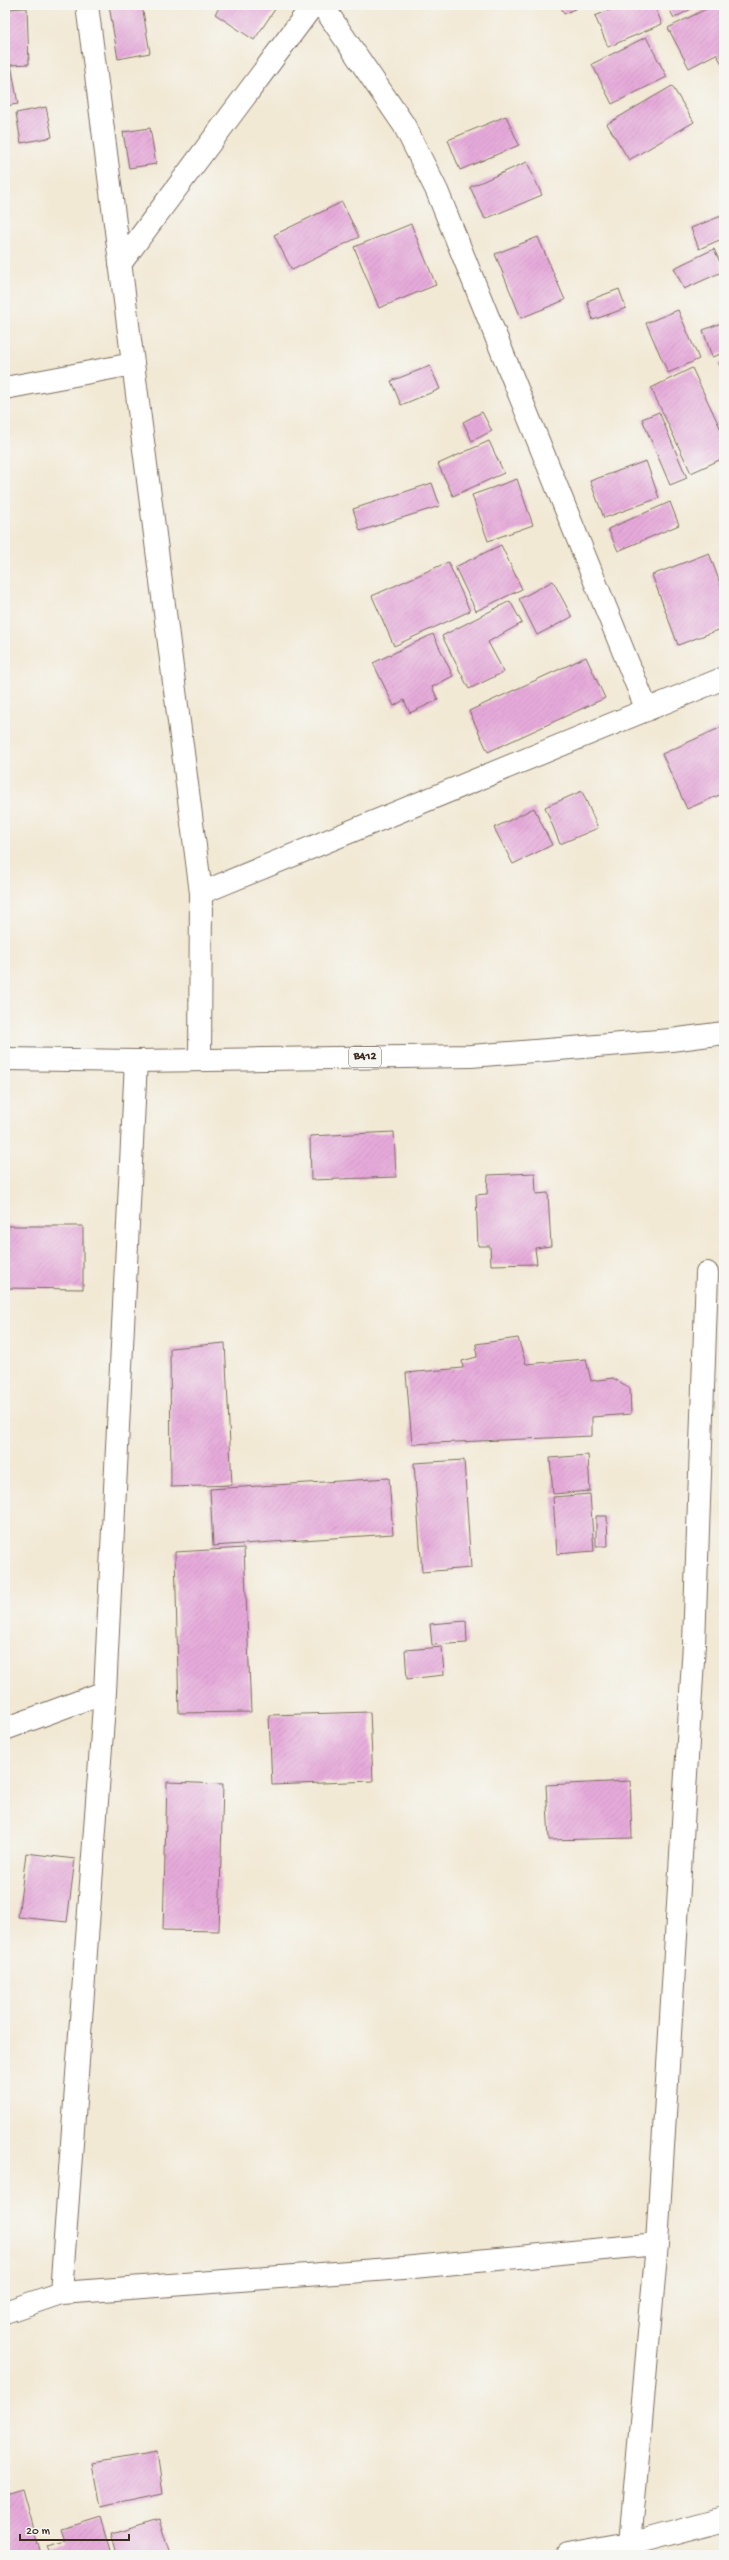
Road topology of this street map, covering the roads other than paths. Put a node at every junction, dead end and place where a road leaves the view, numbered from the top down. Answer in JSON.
{"nodes":[{"id":1,"x":87,"y":5,"type":"edge"},
{"id":2,"x":314,"y":5,"type":"edge"},
{"id":3,"x":322,"y":5,"type":"edge"},
{"id":4,"x":120,"y":264,"type":"junction"},
{"id":5,"x":133,"y":364,"type":"junction"},
{"id":6,"x":5,"y":388,"type":"edge"},
{"id":7,"x":724,"y":678,"type":"edge"},
{"id":8,"x":646,"y":710,"type":"junction"},
{"id":9,"x":201,"y":893,"type":"junction"},
{"id":10,"x":724,"y":1033,"type":"edge"},
{"id":11,"x":5,"y":1059,"type":"edge"},
{"id":12,"x":200,"y":1059,"type":"junction"},
{"id":13,"x":136,"y":1061,"type":"junction"},
{"id":14,"x":707,"y":1273,"type":"dead end"},
{"id":15,"x":105,"y":1692,"type":"junction"},
{"id":16,"x":5,"y":1729,"type":"edge"},
{"id":17,"x":658,"y":2244,"type":"junction"},
{"id":18,"x":61,"y":2293,"type":"junction"},
{"id":19,"x":5,"y":2312,"type":"edge"},
{"id":20,"x":724,"y":2519,"type":"edge"},
{"id":21,"x":629,"y":2549,"type":"edge"},
{"id":22,"x":568,"y":2555,"type":"edge"}],
"edges":[{"from":1,"to":4,"type":"street"},
{"from":2,"to":4,"type":"street"},
{"from":3,"to":8,"type":"street"},
{"from":4,"to":5,"type":"street"},
{"from":5,"to":6,"type":"street"},
{"from":5,"to":9,"type":"street"},
{"from":7,"to":8,"type":"street"},
{"from":8,"to":9,"type":"street"},
{"from":9,"to":12,"type":"street"},
{"from":10,"to":12,"type":"street","number":"B412"},
{"from":11,"to":13,"type":"street","number":"B412"},
{"from":12,"to":13,"type":"street","number":"B412"},
{"from":13,"to":15,"type":"street"},
{"from":14,"to":17,"type":"street"},
{"from":15,"to":16,"type":"street"},
{"from":15,"to":18,"type":"street"},
{"from":17,"to":18,"type":"street"},
{"from":17,"to":21,"type":"street"},
{"from":18,"to":19,"type":"street"},
{"from":20,"to":21,"type":"street"},
{"from":21,"to":22,"type":"street"}]}
